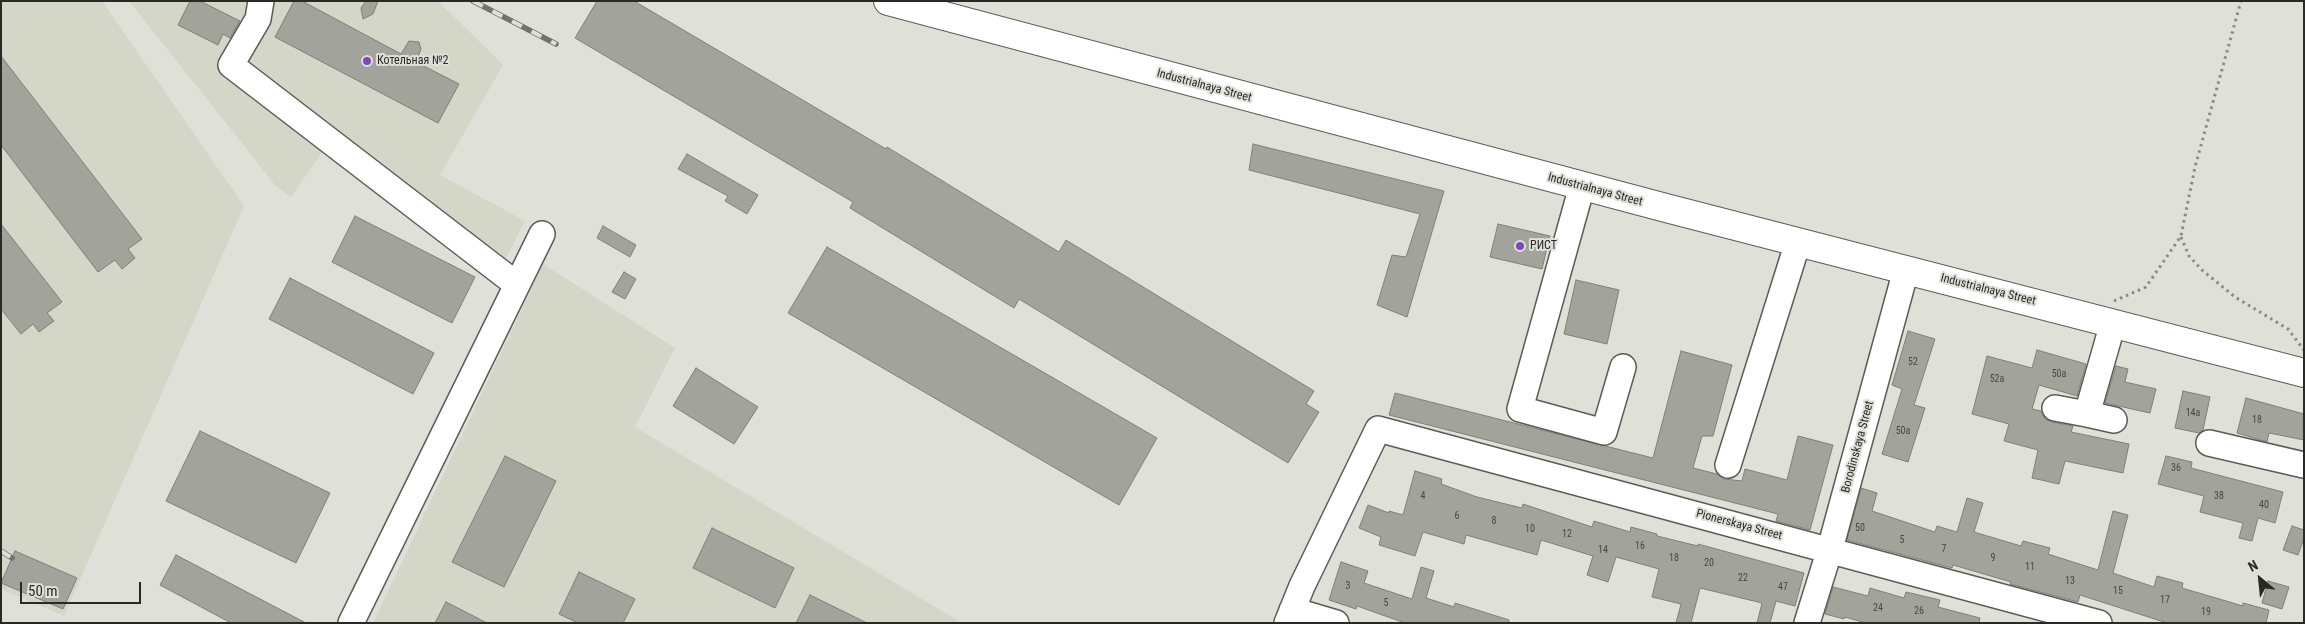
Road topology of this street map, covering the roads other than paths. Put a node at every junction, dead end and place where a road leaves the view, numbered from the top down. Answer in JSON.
{"nodes":[{"id":1,"x":261,"y":1,"type":"edge"},
{"id":2,"x":888,"y":1,"type":"edge"},
{"id":3,"x":1582,"y":186,"type":"junction"},
{"id":4,"x":542,"y":234,"type":"dead end"},
{"id":5,"x":1798,"y":242,"type":"junction"},
{"id":6,"x":1906,"y":270,"type":"junction"},
{"id":7,"x":516,"y":284,"type":"junction"},
{"id":8,"x":2110,"y":312,"type":"junction"},
{"id":9,"x":1622,"y":367,"type":"dead end"},
{"id":10,"x":2304,"y":373,"type":"edge"},
{"id":11,"x":2056,"y":408,"type":"dead end"},
{"id":12,"x":2087,"y":414,"type":"junction"},
{"id":13,"x":2114,"y":420,"type":"dead end"},
{"id":14,"x":2209,"y":443,"type":"dead end"},
{"id":15,"x":1728,"y":465,"type":"dead end"},
{"id":16,"x":2304,"y":465,"type":"edge"},
{"id":17,"x":1830,"y":549,"type":"junction"},
{"id":18,"x":1289,"y":616,"type":"edge"},
{"id":19,"x":351,"y":623,"type":"edge"},
{"id":20,"x":1336,"y":623,"type":"edge"},
{"id":21,"x":1807,"y":623,"type":"edge"},
{"id":22,"x":2099,"y":623,"type":"edge"}],
"edges":[{"from":1,"to":7,"type":"street"},
{"from":2,"to":3,"type":"main road","name":"Industrialnaya Street"},
{"from":3,"to":5,"type":"main road","name":"Industrialnaya Street"},
{"from":3,"to":9,"type":"street"},
{"from":4,"to":7,"type":"street"},
{"from":5,"to":6,"type":"main road","name":"Industrialnaya Street"},
{"from":5,"to":15,"type":"street"},
{"from":6,"to":8,"type":"main road","name":"Industrialnaya Street"},
{"from":6,"to":17,"type":"street","name":"Borodinskaya Street"},
{"from":7,"to":19,"type":"street"},
{"from":8,"to":10,"type":"main road","name":"Industrialnaya Street"},
{"from":8,"to":12,"type":"street"},
{"from":11,"to":12,"type":"street"},
{"from":12,"to":13,"type":"street"},
{"from":14,"to":16,"type":"street"},
{"from":17,"to":18,"type":"street","name":"Pionerskaya Street"},
{"from":17,"to":21,"type":"street","name":"Borodinskaya Street"},
{"from":17,"to":22,"type":"street","name":"Pionerskaya Street"},
{"from":18,"to":20,"type":"street"}]}
